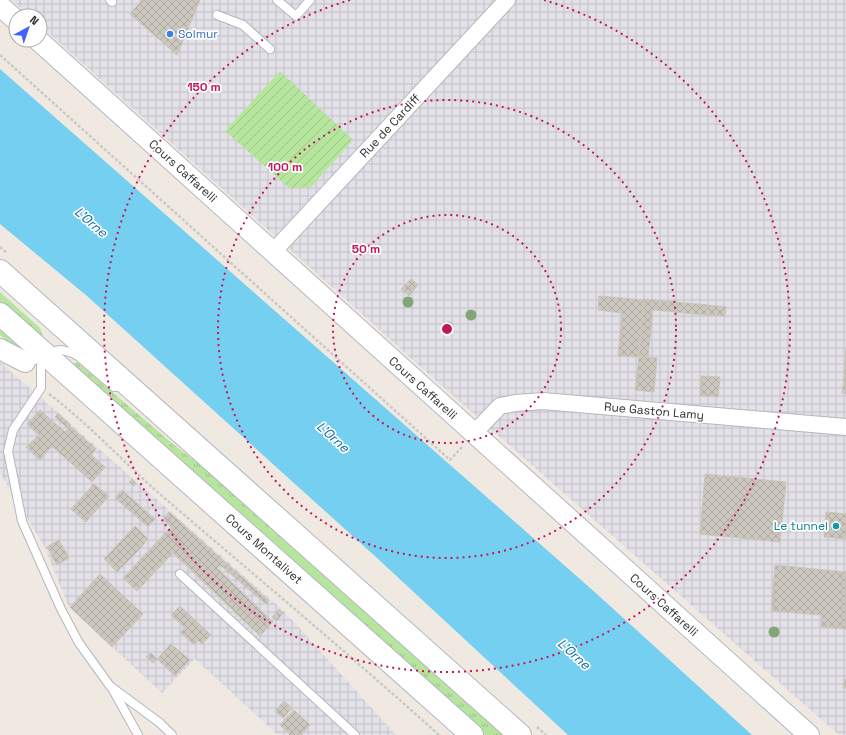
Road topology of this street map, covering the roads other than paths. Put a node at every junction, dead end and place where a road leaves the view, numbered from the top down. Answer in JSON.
{"nodes":[{"id":1,"x":277,"y":0,"type":"edge"},
{"id":2,"x":310,"y":0,"type":"edge"},
{"id":3,"x":507,"y":0,"type":"edge"},
{"id":4,"x":0,"y":6,"type":"edge"},
{"id":5,"x":8,"y":13,"type":"edge"},
{"id":6,"x":217,"y":15,"type":"dead end"},
{"id":7,"x":47,"y":48,"type":"edge"},
{"id":8,"x":270,"y":49,"type":"dead end"},
{"id":9,"x":273,"y":252,"type":"junction"},
{"id":10,"x":0,"y":271,"type":"edge"},
{"id":11,"x":0,"y":314,"type":"edge"},
{"id":12,"x":0,"y":349,"type":"edge"},
{"id":13,"x":42,"y":362,"type":"junction"},
{"id":14,"x":129,"y":386,"type":"junction"},
{"id":15,"x":846,"y":427,"type":"edge"},
{"id":16,"x":474,"y":434,"type":"junction"},
{"id":17,"x":180,"y":574,"type":"dead end"},
{"id":18,"x":110,"y":686,"type":"junction"},
{"id":19,"x":138,"y":735,"type":"edge"},
{"id":20,"x":172,"y":735,"type":"edge"},
{"id":21,"x":355,"y":735,"type":"edge"},
{"id":22,"x":472,"y":735,"type":"edge"},
{"id":23,"x":520,"y":735,"type":"edge"},
{"id":24,"x":809,"y":735,"type":"edge"}],
"edges":[{"from":1,"to":2,"type":"lane"},
{"from":3,"to":9,"type":"street","name":"Rue de Cardiff"},
{"from":4,"to":5,"type":"street"},
{"from":6,"to":8,"type":"lane"},
{"from":7,"to":9,"type":"street","name":"Cours Caffarelli"},
{"from":9,"to":16,"type":"street","name":"Cours Caffarelli"},
{"from":10,"to":14,"type":"main road"},
{"from":11,"to":13,"type":"main road","name":"Cours Montalivet"},
{"from":12,"to":13,"type":"street","name":"Cours Montalivet"},
{"from":13,"to":14,"type":"lane"},
{"from":13,"to":18,"type":"lane"},
{"from":13,"to":22,"type":"main road","name":"Cours Montalivet"},
{"from":14,"to":23,"type":"main road"},
{"from":15,"to":16,"type":"street","name":"Rue Gaston Lamy"},
{"from":16,"to":24,"type":"street","name":"Cours Caffarelli"},
{"from":17,"to":21,"type":"lane"},
{"from":18,"to":19,"type":"lane"},
{"from":18,"to":20,"type":"lane"}]}
